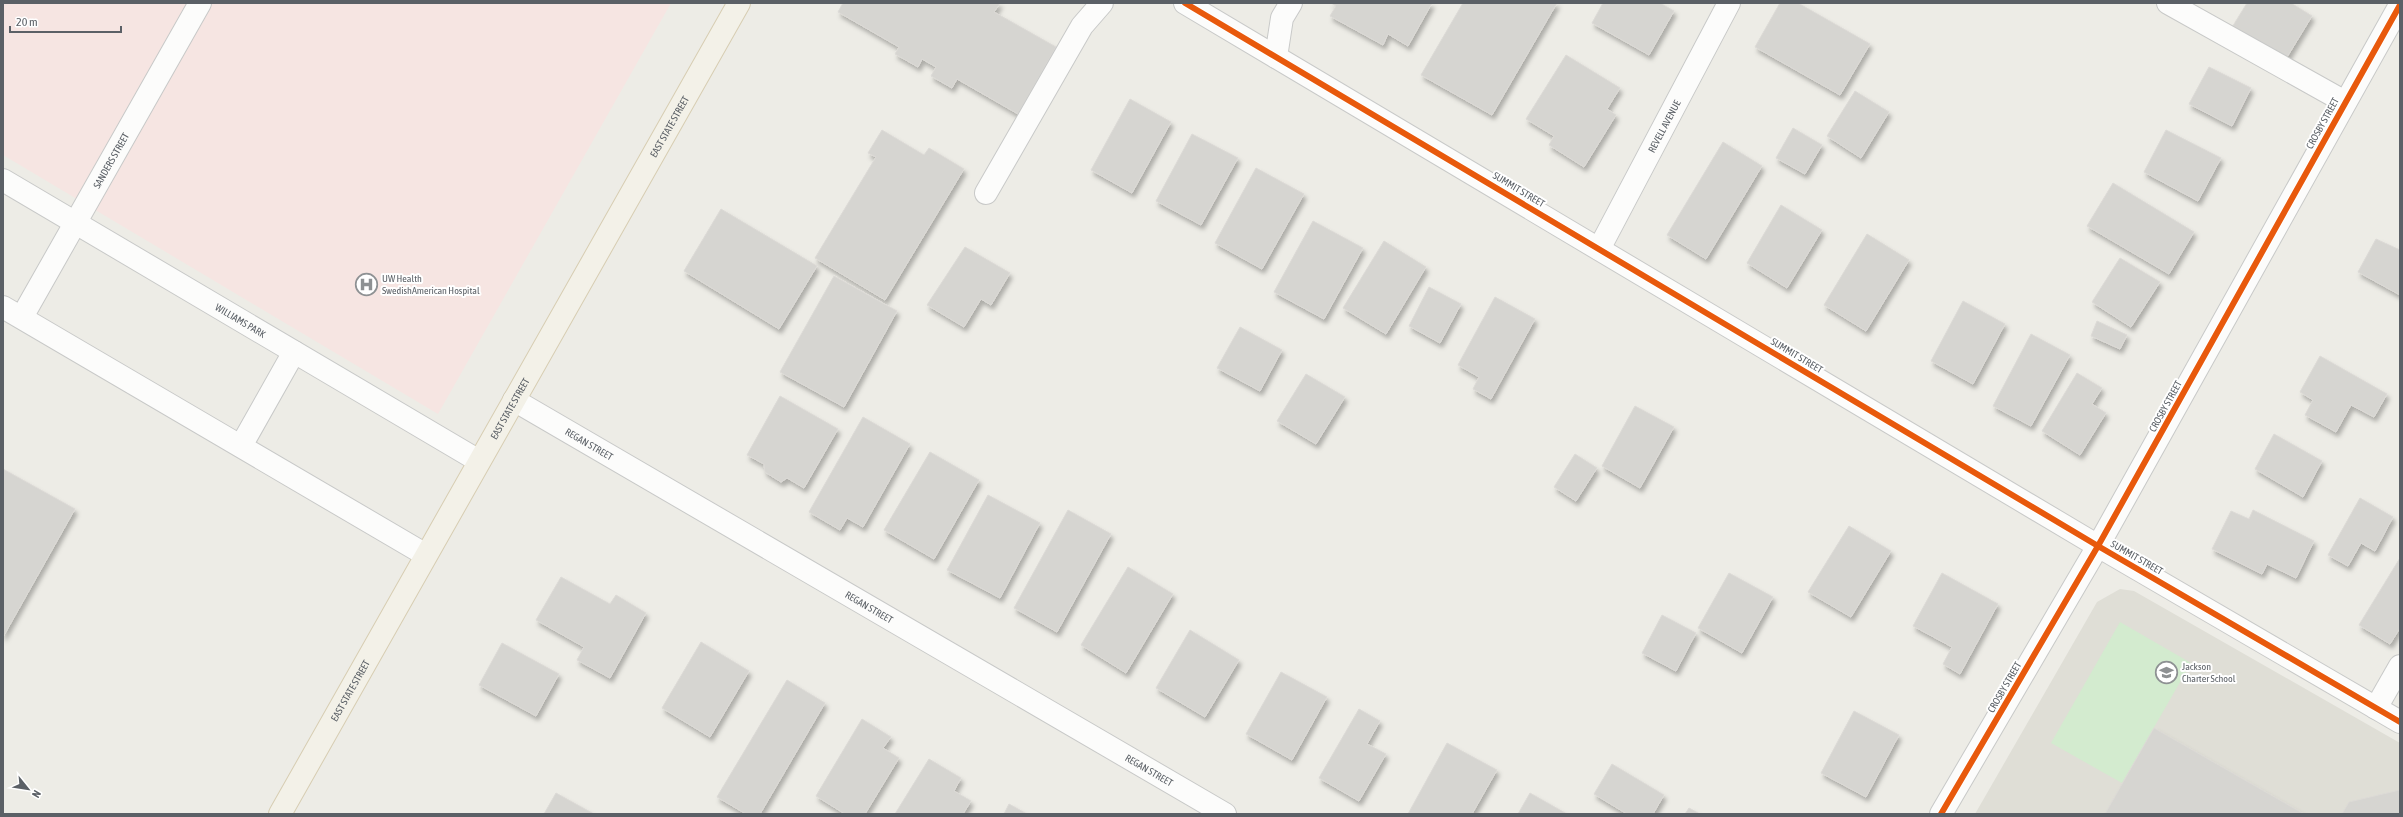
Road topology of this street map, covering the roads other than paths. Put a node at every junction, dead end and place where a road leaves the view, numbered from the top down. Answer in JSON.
{"nodes":[{"id":1,"x":200,"y":3,"type":"edge"},
{"id":2,"x":739,"y":3,"type":"edge"},
{"id":3,"x":1102,"y":3,"type":"edge"},
{"id":4,"x":1185,"y":3,"type":"edge"},
{"id":5,"x":1291,"y":3,"type":"edge"},
{"id":6,"x":1729,"y":3,"type":"edge"},
{"id":7,"x":2168,"y":3,"type":"edge"},
{"id":8,"x":2400,"y":5,"type":"edge"},
{"id":9,"x":1276,"y":57,"type":"junction"},
{"id":10,"x":2345,"y":102,"type":"junction"},
{"id":11,"x":3,"y":180,"type":"edge"},
{"id":12,"x":986,"y":193,"type":"dead end"},
{"id":13,"x":76,"y":222,"type":"junction"},
{"id":14,"x":1600,"y":249,"type":"junction"},
{"id":15,"x":12,"y":312,"type":"edge"},
{"id":16,"x":294,"y":352,"type":"junction"},
{"id":17,"x":514,"y":400,"type":"junction"},
{"id":18,"x":241,"y":446,"type":"junction"},
{"id":19,"x":479,"y":461,"type":"junction"},
{"id":20,"x":2098,"y":546,"type":"junction"},
{"id":21,"x":426,"y":555,"type":"junction"},
{"id":22,"x":2400,"y":666,"type":"edge"},
{"id":23,"x":2376,"y":708,"type":"junction"},
{"id":24,"x":2400,"y":722,"type":"edge"},
{"id":25,"x":1220,"y":813,"type":"edge"},
{"id":26,"x":280,"y":814,"type":"edge"},
{"id":27,"x":1941,"y":814,"type":"edge"}],
"edges":[{"from":1,"to":13,"type":"street","name":"SANDERS STREET"},
{"from":2,"to":17,"type":"main road","name":"EAST STATE STREET"},
{"from":3,"to":12,"type":"street"},
{"from":4,"to":9,"type":"street","name":"SUMMIT STREET"},
{"from":5,"to":9,"type":"street"},
{"from":6,"to":14,"type":"street","name":"REVELL AVENUE"},
{"from":7,"to":10,"type":"street"},
{"from":8,"to":10,"type":"street","name":"CROSBY STREET"},
{"from":9,"to":14,"type":"street","name":"SUMMIT STREET"},
{"from":10,"to":20,"type":"street","name":"CROSBY STREET"},
{"from":11,"to":13,"type":"street","name":"WILLIAMS PARK"},
{"from":13,"to":15,"type":"street","name":"SANDERS STREET"},
{"from":13,"to":16,"type":"street","name":"WILLIAMS PARK"},
{"from":14,"to":20,"type":"street","name":"SUMMIT STREET"},
{"from":15,"to":18,"type":"street"},
{"from":16,"to":18,"type":"street"},
{"from":16,"to":19,"type":"street","name":"WILLIAMS PARK"},
{"from":17,"to":19,"type":"main road","name":"EAST STATE STREET"},
{"from":17,"to":25,"type":"street","name":"REGAN STREET"},
{"from":18,"to":21,"type":"street"},
{"from":19,"to":21,"type":"main road","name":"EAST STATE STREET"},
{"from":20,"to":23,"type":"street","name":"SUMMIT STREET"},
{"from":20,"to":27,"type":"street","name":"CROSBY STREET"},
{"from":21,"to":26,"type":"main road","name":"EAST STATE STREET"},
{"from":22,"to":23,"type":"street"},
{"from":23,"to":24,"type":"street","name":"SUMMIT STREET"}]}
